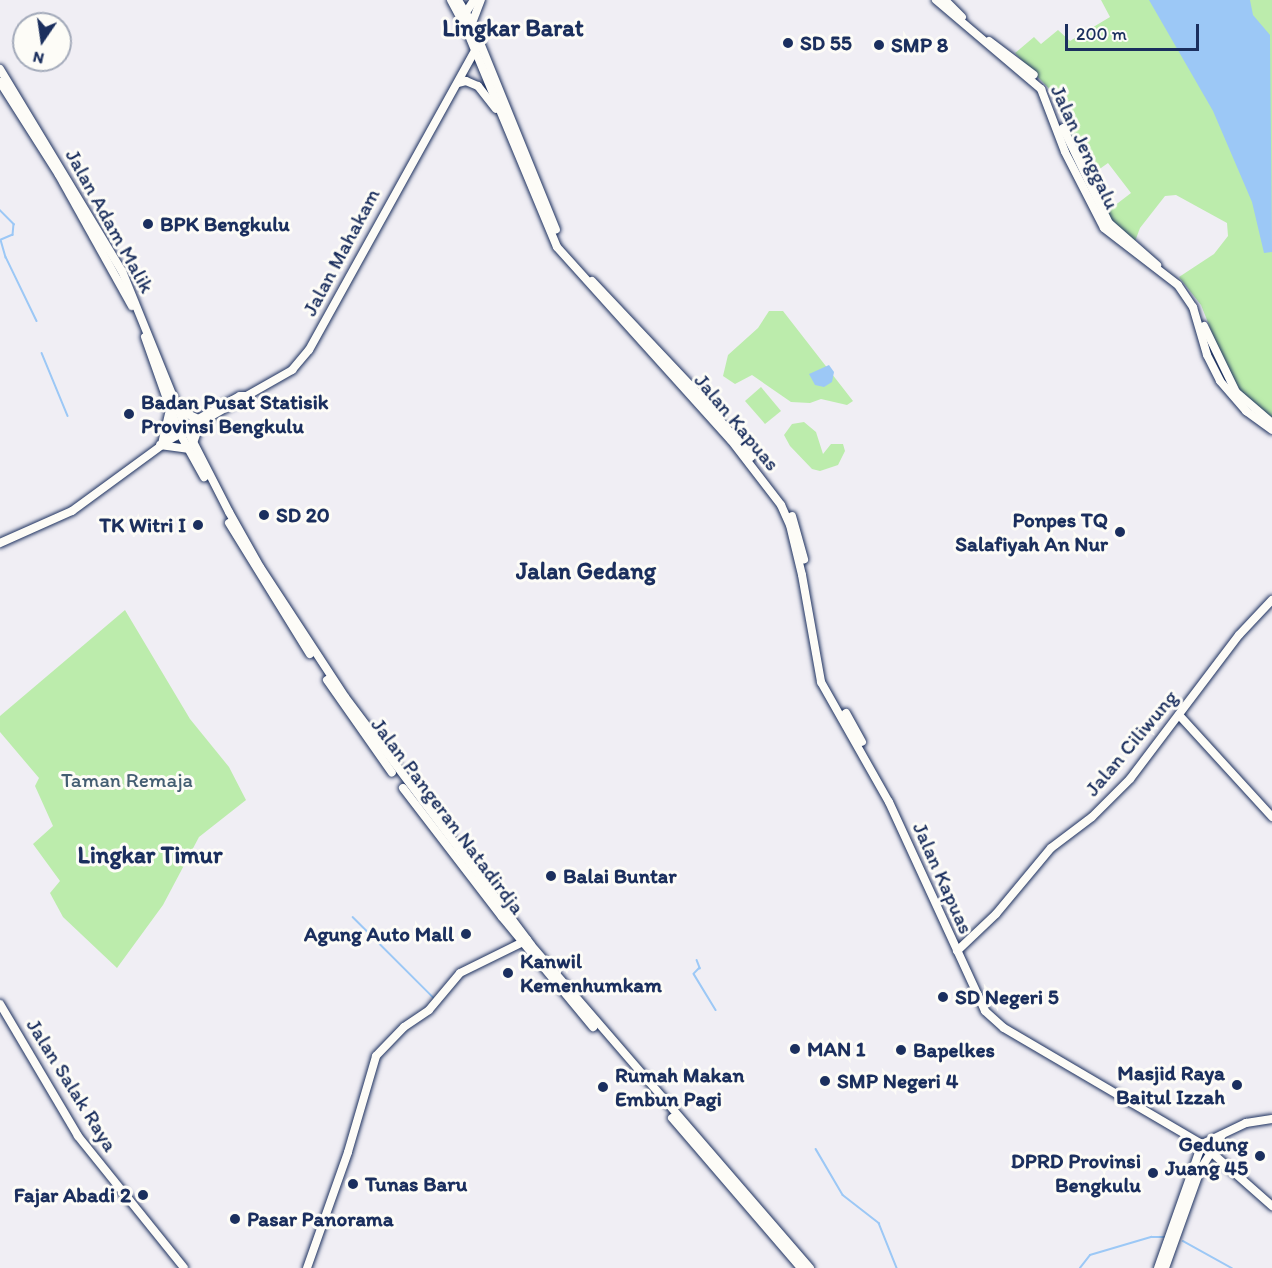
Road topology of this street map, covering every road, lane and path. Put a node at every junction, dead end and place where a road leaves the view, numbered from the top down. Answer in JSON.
{"nodes":[{"id":1,"x":451,"y":0,"type":"edge"},
{"id":2,"x":458,"y":0,"type":"edge"},
{"id":3,"x":474,"y":0,"type":"edge"},
{"id":4,"x":482,"y":0,"type":"edge"},
{"id":5,"x":936,"y":0,"type":"edge"},
{"id":6,"x":945,"y":0,"type":"edge"},
{"id":7,"x":466,"y":21,"type":"junction"},
{"id":8,"x":475,"y":50,"type":"junction"},
{"id":9,"x":0,"y":69,"type":"edge"},
{"id":10,"x":0,"y":82,"type":"edge"},
{"id":11,"x":456,"y":84,"type":"junction"},
{"id":12,"x":503,"y":117,"type":"junction"},
{"id":13,"x":1057,"y":119,"type":"junction"},
{"id":14,"x":523,"y":156,"type":"junction"},
{"id":15,"x":91,"y":225,"type":"junction"},
{"id":16,"x":1195,"y":306,"type":"junction"},
{"id":17,"x":174,"y":408,"type":"junction"},
{"id":18,"x":199,"y":422,"type":"junction"},
{"id":19,"x":1272,"y":423,"type":"edge"},
{"id":20,"x":1272,"y":430,"type":"edge"},
{"id":21,"x":181,"y":432,"type":"junction"},
{"id":22,"x":161,"y":445,"type":"junction"},
{"id":23,"x":191,"y":446,"type":"junction"},
{"id":24,"x":0,"y":543,"type":"edge"},
{"id":25,"x":1272,"y":600,"type":"edge"},
{"id":26,"x":1179,"y":715,"type":"junction"},
{"id":27,"x":1272,"y":818,"type":"edge"},
{"id":28,"x":525,"y":941,"type":"junction"},
{"id":29,"x":957,"y":951,"type":"junction"},
{"id":30,"x":0,"y":1004,"type":"edge"},
{"id":31,"x":1272,"y":1119,"type":"edge"},
{"id":32,"x":1222,"y":1135,"type":"junction"},
{"id":33,"x":1202,"y":1144,"type":"junction"},
{"id":34,"x":1212,"y":1151,"type":"junction"},
{"id":35,"x":1272,"y":1206,"type":"edge"},
{"id":36,"x":776,"y":1233,"type":"junction"},
{"id":37,"x":184,"y":1268,"type":"edge"},
{"id":38,"x":307,"y":1268,"type":"edge"},
{"id":39,"x":801,"y":1268,"type":"edge"},
{"id":40,"x":810,"y":1268,"type":"edge"},
{"id":41,"x":1158,"y":1268,"type":"edge"},
{"id":42,"x":1165,"y":1268,"type":"edge"}],
"edges":[{"from":1,"to":7,"type":"main road"},
{"from":2,"to":7,"type":"main road"},
{"from":3,"to":7,"type":"main road"},
{"from":4,"to":7,"type":"main road"},
{"from":5,"to":13,"type":"main road","name":"Jalan Jenggalu"},
{"from":6,"to":13,"type":"main road","name":"Jalan Jenggalu"},
{"from":7,"to":8,"type":"street","name":"Jalan Kapuas"},
{"from":8,"to":11,"type":"street","name":"Jalan Mahakam"},
{"from":8,"to":12,"type":"street","name":"Jalan Kapuas"},
{"from":8,"to":14,"type":"street","name":"Jalan Kapuas"},
{"from":9,"to":15,"type":"main road","name":"Jalan Adam Malik"},
{"from":10,"to":15,"type":"main road","name":"Jalan Adam Malik"},
{"from":11,"to":12,"type":"street"},
{"from":11,"to":18,"type":"street","name":"Jalan Mahakam"},
{"from":12,"to":14,"type":"street","name":"Jalan Kapuas"},
{"from":13,"to":16,"type":"main road","name":"Jalan Jenggalu"},
{"from":14,"to":29,"type":"street","name":"Jalan Kapuas"},
{"from":15,"to":17,"type":"main road","name":"Jalan Adam Malik"},
{"from":16,"to":19,"type":"main road","name":"Jalan Jenggalu"},
{"from":16,"to":20,"type":"main road","name":"Jalan Jenggalu"},
{"from":17,"to":18,"type":"main road"},
{"from":17,"to":21,"type":"main road","name":"Jalan Adam Malik"},
{"from":17,"to":22,"type":"main road"},
{"from":18,"to":21,"type":"street","name":"Jalan Mahakam"},
{"from":18,"to":23,"type":"main road"},
{"from":21,"to":22,"type":"street","name":"Jalan Mahakam"},
{"from":21,"to":23,"type":"main road","name":"Jalan Pangeran Natadirdja"},
{"from":22,"to":23,"type":"main road"},
{"from":22,"to":24,"type":"street","name":"Jalan Mahakam"},
{"from":23,"to":28,"type":"main road","name":"Jalan Pangeran Natadirdja"},
{"from":25,"to":26,"type":"street","name":"Jalan Ciliwung"},
{"from":26,"to":27,"type":"street"},
{"from":26,"to":29,"type":"street","name":"Jalan Ciliwung"},
{"from":28,"to":36,"type":"main road","name":"Jalan Pangeran Natadirdja"},
{"from":28,"to":38,"type":"street"},
{"from":29,"to":33,"type":"street","name":"Jalan Kapuas"},
{"from":30,"to":37,"type":"main road","name":"Jalan Salak Raya"},
{"from":31,"to":32,"type":"street"},
{"from":32,"to":33,"type":"street"},
{"from":32,"to":34,"type":"street"},
{"from":33,"to":34,"type":"street","name":"Jalan Kapuas"},
{"from":33,"to":41,"type":"street"},
{"from":34,"to":35,"type":"street","name":"Jalan Kapuas"},
{"from":34,"to":42,"type":"street"},
{"from":36,"to":39,"type":"main road"},
{"from":36,"to":40,"type":"main road"}]}
